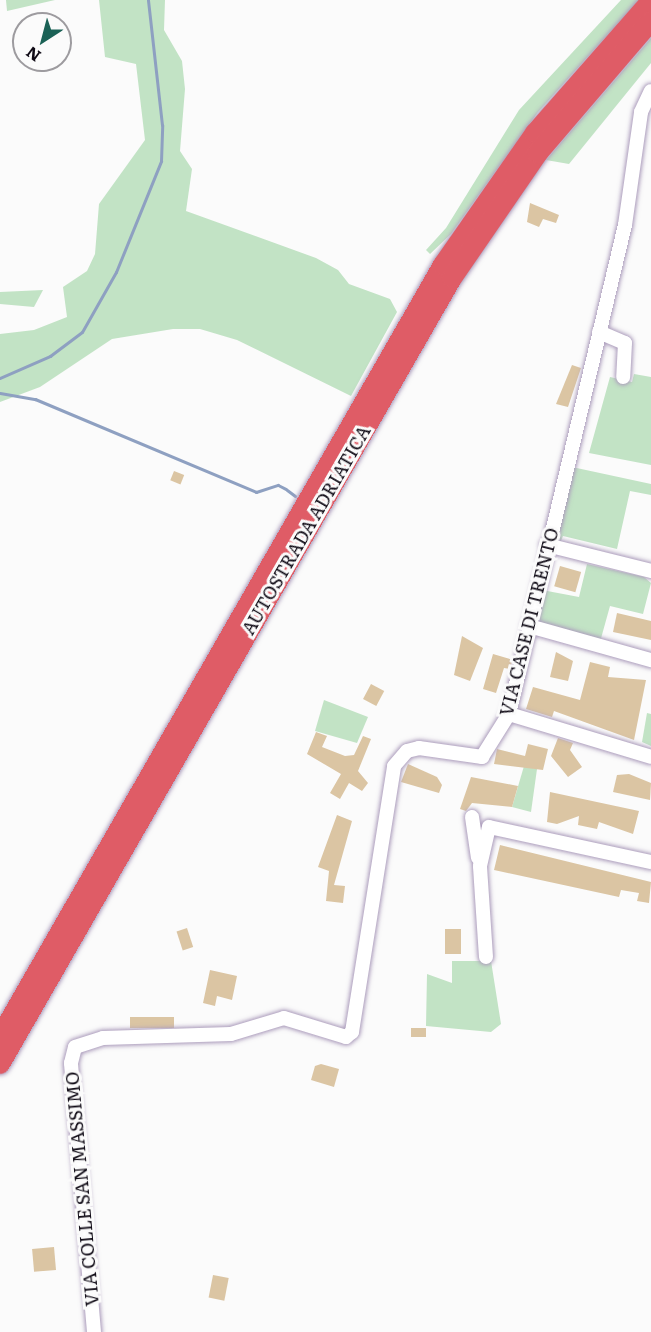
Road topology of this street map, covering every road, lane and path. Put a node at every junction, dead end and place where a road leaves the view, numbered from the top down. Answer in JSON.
{"nodes":[{"id":1,"x":651,"y":1,"type":"edge"},
{"id":2,"x":651,"y":21,"type":"edge"},
{"id":3,"x":651,"y":91,"type":"edge"},
{"id":4,"x":599,"y":332,"type":"junction"},
{"id":5,"x":623,"y":377,"type":"dead end"},
{"id":6,"x":547,"y":545,"type":"junction"},
{"id":7,"x":651,"y":571,"type":"edge"},
{"id":8,"x":529,"y":626,"type":"junction"},
{"id":9,"x":651,"y":660,"type":"edge"},
{"id":10,"x":509,"y":714,"type":"junction"},
{"id":11,"x":651,"y":757,"type":"edge"},
{"id":12,"x":472,"y":817,"type":"dead end"},
{"id":13,"x":651,"y":862,"type":"edge"},
{"id":14,"x":480,"y":866,"type":"junction"},
{"id":15,"x":486,"y":957,"type":"dead end"},
{"id":16,"x":0,"y":1037,"type":"edge"},
{"id":17,"x":75,"y":1047,"type":"joint"},
{"id":18,"x":0,"y":1064,"type":"edge"},
{"id":19,"x":94,"y":1332,"type":"edge"}],
"edges":[{"from":1,"to":16,"type":"highway","name":"AUTOSTRADA ADRIATICA"},
{"from":2,"to":18,"type":"highway","name":"AUTOSTRADA ADRIATICA"},
{"from":3,"to":4,"type":"street","name":"VIA CASE DI TRENTO"},
{"from":4,"to":5,"type":"street"},
{"from":4,"to":6,"type":"street","name":"VIA CASE DI TRENTO"},
{"from":6,"to":7,"type":"street"},
{"from":6,"to":8,"type":"street","name":"VIA CASE DI TRENTO"},
{"from":8,"to":9,"type":"street"},
{"from":8,"to":10,"type":"street","name":"VIA CASE DI TRENTO"},
{"from":10,"to":11,"type":"street"},
{"from":10,"to":17,"type":"street","name":"VIA CASE DI TRENTO"},
{"from":12,"to":14,"type":"street"},
{"from":13,"to":14,"type":"street"},
{"from":14,"to":15,"type":"street"},
{"from":17,"to":19,"type":"street","name":"VIA COLLE SAN MASSIMO"}]}
